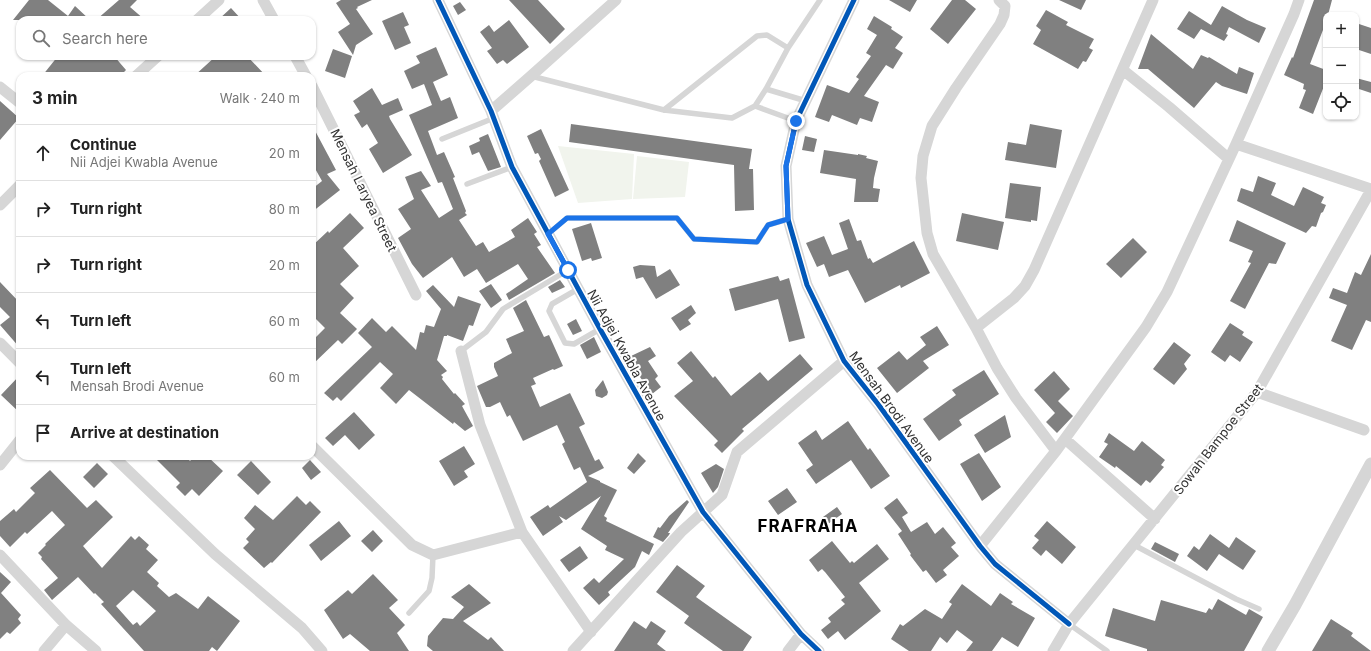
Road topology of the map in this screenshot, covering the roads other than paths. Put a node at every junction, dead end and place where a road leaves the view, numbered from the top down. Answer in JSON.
{"nodes":[{"id":1,"x":219,"y":0,"type":"edge"},
{"id":2,"x":262,"y":0,"type":"edge"},
{"id":3,"x":438,"y":0,"type":"edge"},
{"id":4,"x":616,"y":0,"type":"edge"},
{"id":5,"x":820,"y":0,"type":"edge"},
{"id":6,"x":854,"y":0,"type":"edge"},
{"id":7,"x":999,"y":0,"type":"edge"},
{"id":8,"x":1153,"y":0,"type":"edge"},
{"id":9,"x":1299,"y":0,"type":"edge"},
{"id":10,"x":201,"y":16,"type":"edge"},
{"id":11,"x":272,"y":16,"type":"edge"},
{"id":12,"x":788,"y":48,"type":"junction"},
{"id":13,"x":154,"y":60,"type":"edge"},
{"id":14,"x":297,"y":60,"type":"edge"},
{"id":15,"x":1123,"y":70,"type":"junction"},
{"id":16,"x":140,"y":72,"type":"edge"},
{"id":17,"x":304,"y":72,"type":"edge"},
{"id":18,"x":531,"y":76,"type":"junction"},
{"id":19,"x":0,"y":87,"type":"edge"},
{"id":20,"x":766,"y":90,"type":"junction"},
{"id":21,"x":316,"y":97,"type":"edge"},
{"id":22,"x":16,"y":100,"type":"edge"},
{"id":23,"x":807,"y":102,"type":"junction"},
{"id":24,"x":755,"y":106,"type":"junction"},
{"id":25,"x":664,"y":110,"type":"junction"},
{"id":26,"x":492,"y":114,"type":"junction"},
{"id":27,"x":796,"y":121,"type":"junction"},
{"id":28,"x":442,"y":139,"type":"dead end"},
{"id":29,"x":1236,"y":144,"type":"junction"},
{"id":30,"x":1229,"y":159,"type":"junction"},
{"id":31,"x":512,"y":167,"type":"junction"},
{"id":32,"x":467,"y":184,"type":"dead end"},
{"id":33,"x":16,"y":189,"type":"edge"},
{"id":34,"x":1371,"y":190,"type":"edge"},
{"id":35,"x":0,"y":205,"type":"edge"},
{"id":36,"x":788,"y":219,"type":"junction"},
{"id":37,"x":548,"y":234,"type":"junction"},
{"id":38,"x":568,"y":270,"type":"junction"},
{"id":39,"x":578,"y":289,"type":"junction"},
{"id":40,"x":416,"y":294,"type":"dead end"},
{"id":41,"x":976,"y":328,"type":"junction"},
{"id":42,"x":600,"y":329,"type":"junction"},
{"id":43,"x":0,"y":343,"type":"edge"},
{"id":44,"x":462,"y":351,"type":"joint"},
{"id":45,"x":16,"y":359,"type":"edge"},
{"id":46,"x":844,"y":361,"type":"junction"},
{"id":47,"x":1257,"y":392,"type":"junction"},
{"id":48,"x":1364,"y":430,"type":"dead end"},
{"id":49,"x":1065,"y":439,"type":"junction"},
{"id":50,"x":16,"y":445,"type":"edge"},
{"id":51,"x":316,"y":450,"type":"edge"},
{"id":52,"x":1056,"y":451,"type":"junction"},
{"id":53,"x":118,"y":460,"type":"edge"},
{"id":54,"x":1371,"y":464,"type":"edge"},
{"id":55,"x":0,"y":465,"type":"edge"},
{"id":56,"x":703,"y":512,"type":"junction"},
{"id":57,"x":1155,"y":519,"type":"junction"},
{"id":58,"x":522,"y":532,"type":"junction"},
{"id":59,"x":1134,"y":545,"type":"junction"},
{"id":60,"x":980,"y":546,"type":"junction"},
{"id":61,"x":0,"y":555,"type":"edge"},
{"id":62,"x":433,"y":555,"type":"junction"},
{"id":63,"x":1260,"y":609,"type":"dead end"},
{"id":64,"x":409,"y":613,"type":"dead end"},
{"id":65,"x":1069,"y":624,"type":"junction"},
{"id":66,"x":66,"y":625,"type":"junction"},
{"id":67,"x":591,"y":632,"type":"junction"},
{"id":68,"x":801,"y":634,"type":"junction"},
{"id":69,"x":44,"y":651,"type":"edge"},
{"id":70,"x":96,"y":651,"type":"edge"},
{"id":71,"x":322,"y":651,"type":"edge"},
{"id":72,"x":573,"y":651,"type":"edge"},
{"id":73,"x":788,"y":651,"type":"edge"},
{"id":74,"x":818,"y":651,"type":"edge"},
{"id":75,"x":1053,"y":651,"type":"edge"},
{"id":76,"x":1107,"y":651,"type":"edge"},
{"id":77,"x":1268,"y":651,"type":"edge"}],
"edges":[{"from":1,"to":10,"type":"street"},
{"from":2,"to":11,"type":"street"},
{"from":3,"to":26,"type":"street","name":"Nii Adjei Kwabla Avenue"},
{"from":4,"to":18,"type":"street"},
{"from":5,"to":12,"type":"lane"},
{"from":6,"to":23,"type":"street","name":"Mensah Brodi Avenue"},
{"from":7,"to":41,"type":"street"},
{"from":8,"to":15,"type":"street"},
{"from":9,"to":29,"type":"street"},
{"from":12,"to":20,"type":"lane"},
{"from":12,"to":25,"type":"lane"},
{"from":13,"to":16,"type":"street"},
{"from":14,"to":17,"type":"street"},
{"from":15,"to":30,"type":"street"},
{"from":15,"to":41,"type":"street"},
{"from":18,"to":25,"type":"lane"},
{"from":18,"to":26,"type":"street"},
{"from":19,"to":22,"type":"street"},
{"from":20,"to":23,"type":"lane"},
{"from":20,"to":24,"type":"lane"},
{"from":21,"to":40,"type":"street","name":"Mensah Laryea Street"},
{"from":23,"to":27,"type":"street","name":"Mensah Brodi Avenue"},
{"from":24,"to":25,"type":"lane"},
{"from":24,"to":27,"type":"lane"},
{"from":26,"to":28,"type":"lane"},
{"from":26,"to":31,"type":"street","name":"Nii Adjei Kwabla Avenue"},
{"from":27,"to":36,"type":"street","name":"Mensah Brodi Avenue"},
{"from":29,"to":30,"type":"street"},
{"from":29,"to":34,"type":"street"},
{"from":30,"to":49,"type":"street"},
{"from":31,"to":32,"type":"lane"},
{"from":31,"to":37,"type":"street","name":"Nii Adjei Kwabla Avenue"},
{"from":33,"to":35,"type":"street"},
{"from":34,"to":47,"type":"street","name":"Sowah Bampoe Street"},
{"from":36,"to":37,"type":"lane"},
{"from":36,"to":46,"type":"street","name":"Mensah Brodi Avenue"},
{"from":37,"to":38,"type":"street","name":"Nii Adjei Kwabla Avenue"},
{"from":38,"to":39,"type":"street","name":"Nii Adjei Kwabla Avenue"},
{"from":38,"to":44,"type":"lane"},
{"from":39,"to":42,"type":"street","name":"Nii Adjei Kwabla Avenue"},
{"from":39,"to":42,"type":"lane"},
{"from":41,"to":52,"type":"street"},
{"from":42,"to":56,"type":"street","name":"Nii Adjei Kwabla Avenue"},
{"from":43,"to":45,"type":"street"},
{"from":44,"to":58,"type":"street"},
{"from":46,"to":56,"type":"street"},
{"from":46,"to":60,"type":"street","name":"Mensah Brodi Avenue"},
{"from":47,"to":48,"type":"street"},
{"from":47,"to":57,"type":"street","name":"Sowah Bampoe Street"},
{"from":49,"to":52,"type":"street"},
{"from":49,"to":57,"type":"street"},
{"from":50,"to":55,"type":"street"},
{"from":51,"to":62,"type":"street"},
{"from":52,"to":60,"type":"street"},
{"from":53,"to":71,"type":"street"},
{"from":54,"to":77,"type":"street"},
{"from":56,"to":67,"type":"street"},
{"from":56,"to":68,"type":"street","name":"Nii Adjei Kwabla Avenue"},
{"from":57,"to":59,"type":"street","name":"Sowah Bampoe Street"},
{"from":58,"to":62,"type":"street"},
{"from":58,"to":67,"type":"street"},
{"from":59,"to":63,"type":"lane"},
{"from":59,"to":65,"type":"street","name":"Sowah Bampoe Street"},
{"from":60,"to":65,"type":"street","name":"Mensah Brodi Avenue"},
{"from":61,"to":66,"type":"street"},
{"from":62,"to":64,"type":"lane"},
{"from":65,"to":75,"type":"street","name":"Sowah Bampoe Street"},
{"from":65,"to":76,"type":"lane"},
{"from":66,"to":69,"type":"street"},
{"from":66,"to":70,"type":"street"},
{"from":67,"to":72,"type":"street"},
{"from":68,"to":73,"type":"street"},
{"from":68,"to":74,"type":"street","name":"Nii Adjei Kwabla Avenue"}]}
